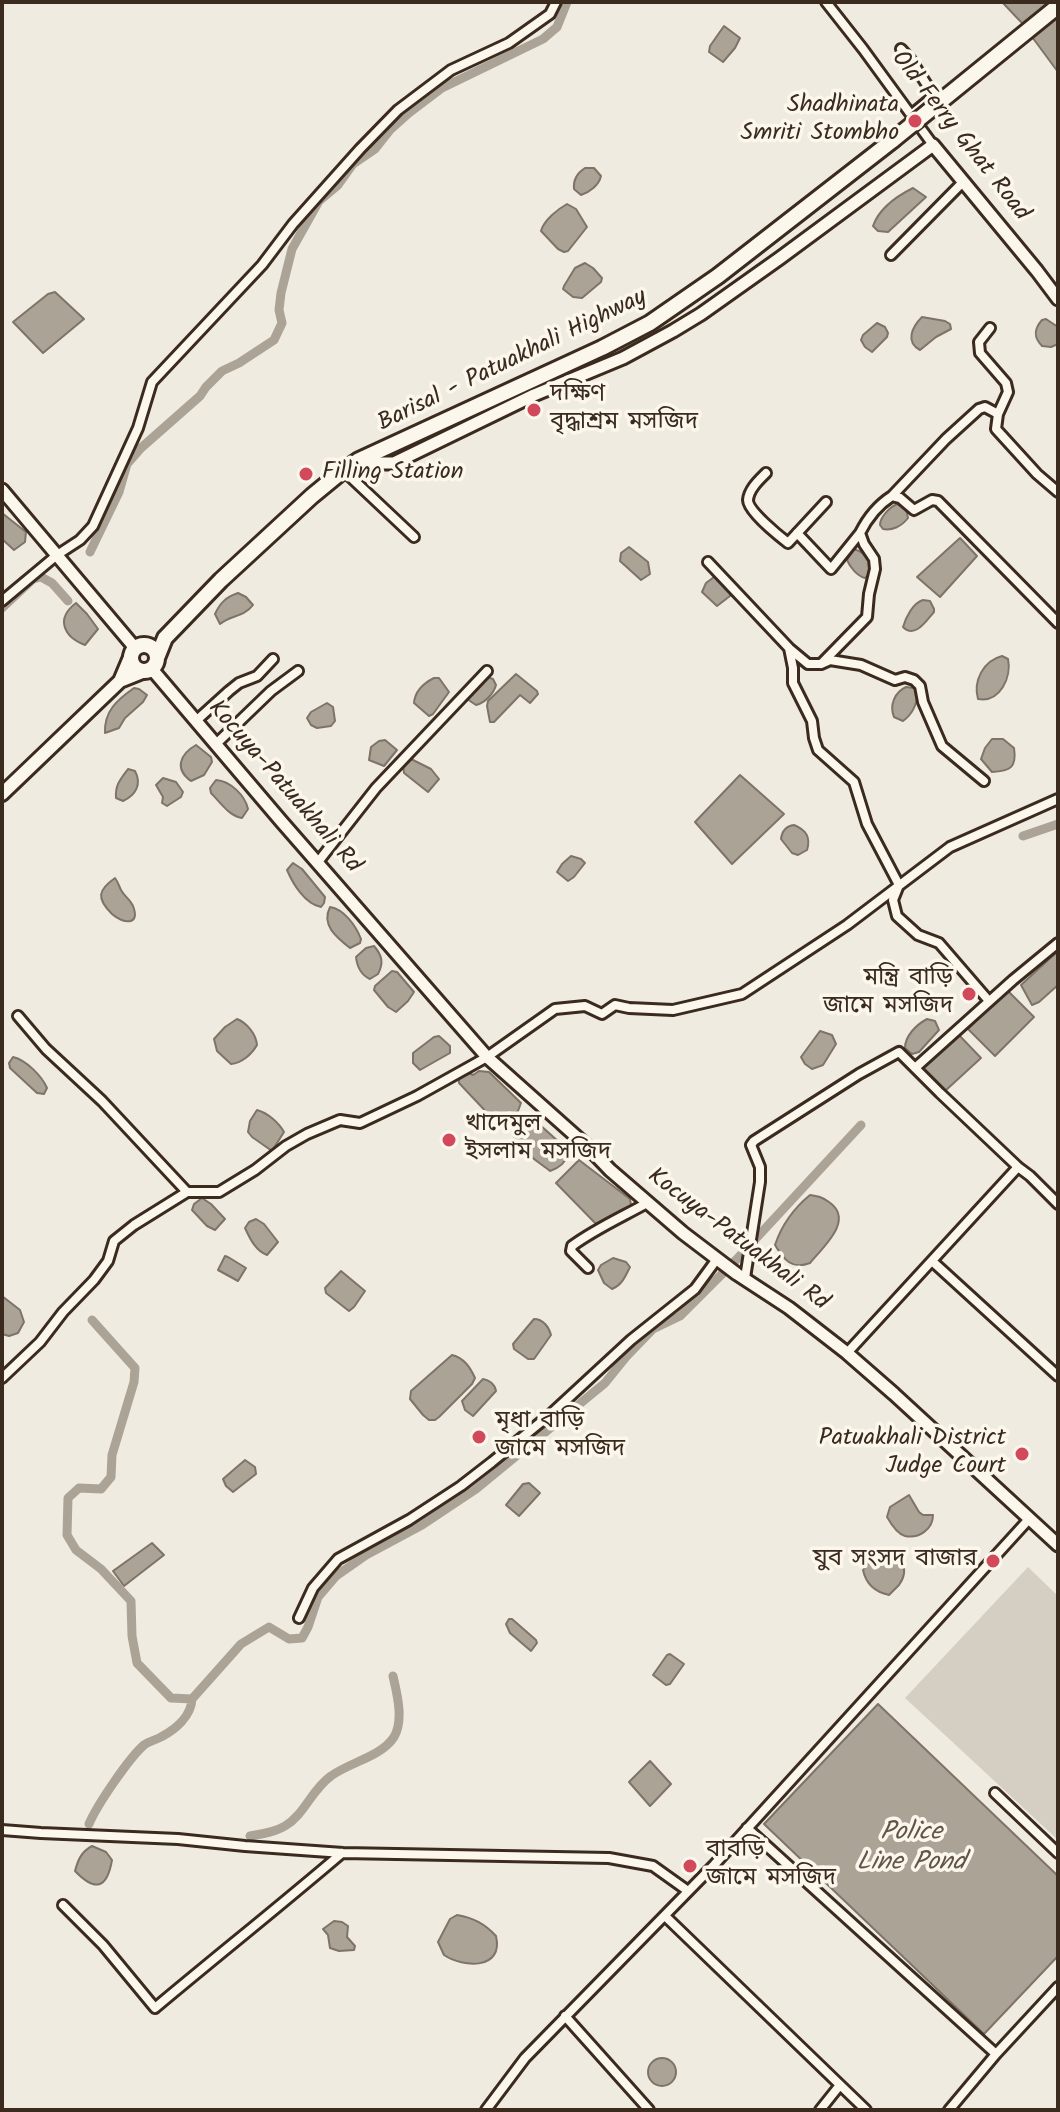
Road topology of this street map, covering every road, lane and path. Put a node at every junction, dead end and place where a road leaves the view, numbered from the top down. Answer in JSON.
{"nodes":[{"id":1,"x":556,"y":2,"type":"edge"},
{"id":2,"x":826,"y":2,"type":"edge"},
{"id":3,"x":1058,"y":6,"type":"edge"},
{"id":4,"x":901,"y":49,"type":"dead end"},
{"id":5,"x":911,"y":115,"type":"junction"},
{"id":6,"x":933,"y":145,"type":"junction"},
{"id":7,"x":963,"y":182,"type":"junction"},
{"id":8,"x":891,"y":255,"type":"dead end"},
{"id":9,"x":1058,"y":299,"type":"edge"},
{"id":10,"x":990,"y":328,"type":"dead end"},
{"id":11,"x":998,"y":414,"type":"junction"},
{"id":12,"x":359,"y":460,"type":"junction"},
{"id":13,"x":343,"y":470,"type":"junction"},
{"id":14,"x":766,"y":473,"type":"dead end"},
{"id":15,"x":2,"y":490,"type":"edge"},
{"id":16,"x":1058,"y":492,"type":"edge"},
{"id":17,"x":892,"y":496,"type":"junction"},
{"id":18,"x":826,"y":502,"type":"dead end"},
{"id":19,"x":797,"y":533,"type":"junction"},
{"id":20,"x":860,"y":533,"type":"junction"},
{"id":21,"x":414,"y":537,"type":"dead end"},
{"id":22,"x":57,"y":555,"type":"junction"},
{"id":23,"x":708,"y":562,"type":"dead end"},
{"id":24,"x":2,"y":601,"type":"edge"},
{"id":25,"x":1058,"y":623,"type":"edge"},
{"id":26,"x":165,"y":638,"type":"junction"},
{"id":27,"x":789,"y":648,"type":"junction"},
{"id":28,"x":137,"y":649,"type":"junction"},
{"id":29,"x":273,"y":659,"type":"dead end"},
{"id":30,"x":821,"y":664,"type":"junction"},
{"id":31,"x":151,"y":666,"type":"junction"},
{"id":32,"x":298,"y":671,"type":"dead end"},
{"id":33,"x":487,"y":671,"type":"dead end"},
{"id":34,"x":120,"y":681,"type":"junction"},
{"id":35,"x":197,"y":720,"type":"junction"},
{"id":36,"x":216,"y":744,"type":"junction"},
{"id":37,"x":984,"y":781,"type":"dead end"},
{"id":38,"x":2,"y":794,"type":"edge"},
{"id":39,"x":1058,"y":799,"type":"edge"},
{"id":40,"x":318,"y":862,"type":"junction"},
{"id":41,"x":899,"y":885,"type":"junction"},
{"id":42,"x":1058,"y":943,"type":"edge"},
{"id":43,"x":989,"y":1001,"type":"junction"},
{"id":44,"x":18,"y":1016,"type":"dead end"},
{"id":45,"x":487,"y":1057,"type":"junction"},
{"id":46,"x":915,"y":1068,"type":"junction"},
{"id":47,"x":1018,"y":1167,"type":"junction"},
{"id":48,"x":187,"y":1192,"type":"junction"},
{"id":49,"x":647,"y":1203,"type":"junction"},
{"id":50,"x":1058,"y":1204,"type":"edge"},
{"id":51,"x":717,"y":1259,"type":"junction"},
{"id":52,"x":932,"y":1261,"type":"junction"},
{"id":53,"x":588,"y":1268,"type":"dead end"},
{"id":54,"x":741,"y":1276,"type":"junction"},
{"id":55,"x":847,"y":1353,"type":"junction"},
{"id":56,"x":1058,"y":1376,"type":"edge"},
{"id":57,"x":2,"y":1378,"type":"edge"},
{"id":58,"x":1030,"y":1518,"type":"junction"},
{"id":59,"x":1058,"y":1545,"type":"edge"},
{"id":60,"x":299,"y":1618,"type":"dead end"},
{"id":61,"x":995,"y":1793,"type":"dead end"},
{"id":62,"x":747,"y":1828,"type":"junction"},
{"id":63,"x":2,"y":1830,"type":"edge"},
{"id":64,"x":343,"y":1853,"type":"junction"},
{"id":65,"x":1058,"y":1853,"type":"edge"},
{"id":66,"x":688,"y":1891,"type":"junction"},
{"id":67,"x":63,"y":1905,"type":"dead end"},
{"id":68,"x":665,"y":1916,"type":"junction"},
{"id":69,"x":1058,"y":1987,"type":"edge"},
{"id":70,"x":565,"y":2016,"type":"junction"},
{"id":71,"x":996,"y":2054,"type":"junction"},
{"id":72,"x":840,"y":2085,"type":"junction"},
{"id":73,"x":486,"y":2110,"type":"edge"},
{"id":74,"x":649,"y":2110,"type":"edge"},
{"id":75,"x":820,"y":2110,"type":"edge"},
{"id":76,"x":866,"y":2110,"type":"edge"},
{"id":77,"x":949,"y":2110,"type":"edge"}],
"edges":[{"from":1,"to":22,"type":"street"},
{"from":2,"to":5,"type":"street","name":"Old Ferry Ghat Road"},
{"from":3,"to":12,"type":"highway","name":"Barisal - Patuakhali Highway","bridge":true},
{"from":4,"to":5,"type":"street"},
{"from":5,"to":6,"type":"street","name":"Old Ferry Ghat Road"},
{"from":6,"to":7,"type":"main road","name":"Old Ferry Ghat Road"},
{"from":6,"to":12,"type":"main road"},
{"from":7,"to":8,"type":"street"},
{"from":7,"to":9,"type":"main road","name":"Old Ferry Ghat Road"},
{"from":10,"to":11,"type":"street"},
{"from":11,"to":16,"type":"street"},
{"from":11,"to":17,"type":"street"},
{"from":12,"to":13,"type":"highway","name":"Barisal - Patuakhali Highway"},
{"from":13,"to":21,"type":"street"},
{"from":13,"to":26,"type":"highway","name":"Barisal - Patuakhali Highway"},
{"from":14,"to":19,"type":"street"},
{"from":15,"to":22,"type":"main road"},
{"from":17,"to":20,"type":"street"},
{"from":17,"to":25,"type":"street"},
{"from":18,"to":19,"type":"street"},
{"from":19,"to":20,"type":"street"},
{"from":20,"to":30,"type":"street"},
{"from":22,"to":24,"type":"street"},
{"from":22,"to":28,"type":"main road"},
{"from":23,"to":27,"type":"street"},
{"from":26,"to":28,"type":"highway","name":"Barisal - Patuakhali Highway"},
{"from":26,"to":31,"type":"highway","name":"Barisal - Patuakhali Highway"},
{"from":27,"to":30,"type":"street"},
{"from":27,"to":41,"type":"street"},
{"from":28,"to":31,"type":"highway"},
{"from":28,"to":31,"type":"highway"},
{"from":28,"to":34,"type":"main road"},
{"from":29,"to":35,"type":"street"},
{"from":30,"to":37,"type":"street"},
{"from":31,"to":34,"type":"main road"},
{"from":31,"to":35,"type":"main road","name":"Kocuya-Patuakhali Rd"},
{"from":32,"to":36,"type":"street"},
{"from":33,"to":40,"type":"street"},
{"from":34,"to":38,"type":"main road"},
{"from":35,"to":36,"type":"main road","name":"Kocuya-Patuakhali Rd"},
{"from":36,"to":40,"type":"main road","name":"Kocuya-Patuakhali Rd"},
{"from":39,"to":41,"type":"street"},
{"from":40,"to":45,"type":"main road","name":"Kocuya-Patuakhali Rd"},
{"from":41,"to":43,"type":"street"},
{"from":41,"to":45,"type":"street"},
{"from":42,"to":43,"type":"street"},
{"from":43,"to":46,"type":"street"},
{"from":44,"to":48,"type":"street"},
{"from":45,"to":48,"type":"street"},
{"from":45,"to":49,"type":"main road","name":"Kocuya-Patuakhali Rd"},
{"from":46,"to":47,"type":"street"},
{"from":46,"to":54,"type":"street"},
{"from":47,"to":50,"type":"street"},
{"from":47,"to":52,"type":"street"},
{"from":48,"to":57,"type":"street"},
{"from":49,"to":51,"type":"main road","name":"Kocuya-Patuakhali Rd"},
{"from":49,"to":53,"type":"street"},
{"from":51,"to":54,"type":"main road","name":"Kocuya-Patuakhali Rd"},
{"from":51,"to":60,"type":"street"},
{"from":52,"to":55,"type":"street"},
{"from":52,"to":56,"type":"street"},
{"from":54,"to":55,"type":"main road","name":"Kocuya-Patuakhali Rd"},
{"from":55,"to":58,"type":"main road","name":"Kocuya-Patuakhali Rd"},
{"from":58,"to":59,"type":"main road","name":"Kocuya-Patuakhali Rd"},
{"from":58,"to":62,"type":"street"},
{"from":61,"to":65,"type":"street"},
{"from":62,"to":66,"type":"street"},
{"from":62,"to":71,"type":"street"},
{"from":63,"to":64,"type":"street"},
{"from":64,"to":66,"type":"street"},
{"from":64,"to":67,"type":"street"},
{"from":66,"to":68,"type":"street"},
{"from":68,"to":70,"type":"street"},
{"from":68,"to":72,"type":"street"},
{"from":69,"to":71,"type":"street"},
{"from":70,"to":73,"type":"street"},
{"from":70,"to":74,"type":"street"},
{"from":71,"to":77,"type":"street"},
{"from":72,"to":75,"type":"street"},
{"from":72,"to":76,"type":"street"}]}
